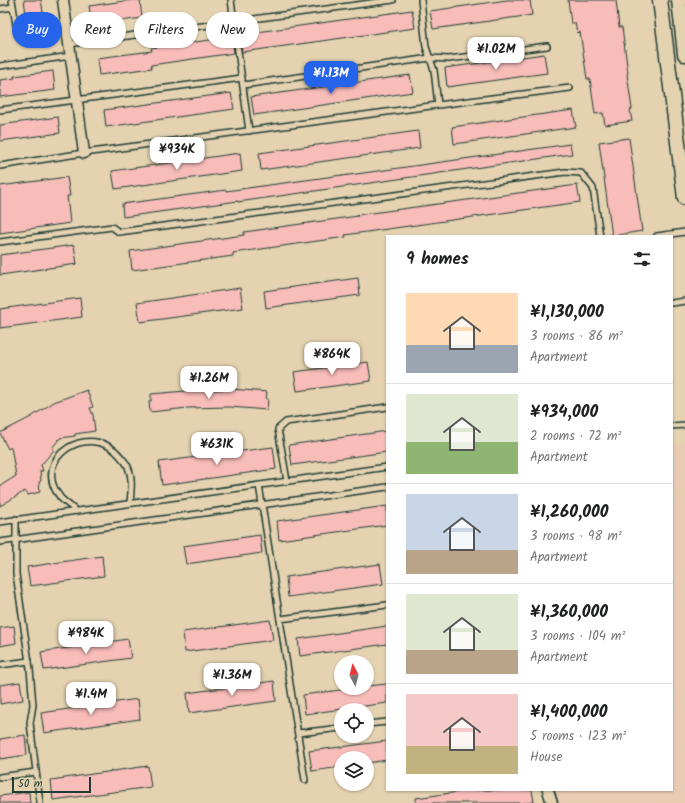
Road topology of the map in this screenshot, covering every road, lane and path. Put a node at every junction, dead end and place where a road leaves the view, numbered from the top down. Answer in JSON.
{"nodes":[{"id":1,"x":12,"y":0,"type":"edge"},
{"id":2,"x":63,"y":0,"type":"edge"},
{"id":3,"x":231,"y":0,"type":"edge"},
{"id":4,"x":393,"y":0,"type":"edge"},
{"id":5,"x":421,"y":0,"type":"edge"},
{"id":6,"x":660,"y":0,"type":"edge"},
{"id":7,"x":679,"y":0,"type":"edge"},
{"id":8,"x":13,"y":7,"type":"junction"},
{"id":9,"x":0,"y":9,"type":"edge"},
{"id":10,"x":233,"y":12,"type":"edge"},
{"id":11,"x":259,"y":19,"type":"edge"},
{"id":12,"x":67,"y":26,"type":"junction"},
{"id":13,"x":206,"y":26,"type":"edge"},
{"id":14,"x":69,"y":44,"type":"junction"},
{"id":15,"x":547,"y":46,"type":"dead end"},
{"id":16,"x":238,"y":48,"type":"edge"},
{"id":17,"x":685,"y":54,"type":"edge"},
{"id":18,"x":71,"y":56,"type":"junction"},
{"id":19,"x":430,"y":58,"type":"junction"},
{"id":20,"x":0,"y":66,"type":"edge"},
{"id":21,"x":242,"y":78,"type":"junction"},
{"id":22,"x":243,"y":85,"type":"junction"},
{"id":23,"x":570,"y":88,"type":"dead end"},
{"id":24,"x":77,"y":99,"type":"junction"},
{"id":25,"x":438,"y":105,"type":"junction"},
{"id":26,"x":0,"y":110,"type":"edge"},
{"id":27,"x":249,"y":131,"type":"junction"},
{"id":28,"x":84,"y":153,"type":"junction"},
{"id":29,"x":0,"y":166,"type":"edge"},
{"id":30,"x":685,"y":198,"type":"edge"},
{"id":31,"x":685,"y":232,"type":"edge"},
{"id":32,"x":600,"y":235,"type":"edge"},
{"id":33,"x":663,"y":235,"type":"edge"},
{"id":34,"x":0,"y":242,"type":"edge"},
{"id":35,"x":685,"y":301,"type":"edge"},
{"id":36,"x":673,"y":303,"type":"edge"},
{"id":37,"x":386,"y":407,"type":"edge"},
{"id":38,"x":685,"y":425,"type":"edge"},
{"id":39,"x":673,"y":426,"type":"edge"},
{"id":40,"x":386,"y":468,"type":"edge"},
{"id":41,"x":287,"y":481,"type":"junction"},
{"id":42,"x":259,"y":484,"type":"junction"},
{"id":43,"x":386,"y":488,"type":"edge"},
{"id":44,"x":130,"y":503,"type":"junction"},
{"id":45,"x":262,"y":505,"type":"junction"},
{"id":46,"x":76,"y":510,"type":"junction"},
{"id":47,"x":16,"y":519,"type":"junction"},
{"id":48,"x":0,"y":522,"type":"edge"},
{"id":49,"x":15,"y":539,"type":"junction"},
{"id":50,"x":0,"y":542,"type":"edge"},
{"id":51,"x":386,"y":605,"type":"edge"},
{"id":52,"x":280,"y":619,"type":"junction"},
{"id":53,"x":29,"y":661,"type":"junction"},
{"id":54,"x":0,"y":665,"type":"edge"},
{"id":55,"x":386,"y":722,"type":"edge"},
{"id":56,"x":374,"y":723,"type":"edge"},
{"id":57,"x":334,"y":729,"type":"edge"},
{"id":58,"x":298,"y":733,"type":"junction"},
{"id":59,"x":36,"y":772,"type":"junction"},
{"id":60,"x":0,"y":777,"type":"edge"},
{"id":61,"x":305,"y":780,"type":"dead end"},
{"id":62,"x":548,"y":791,"type":"edge"},
{"id":63,"x":40,"y":803,"type":"edge"},
{"id":64,"x":552,"y":803,"type":"edge"}],
"edges":[{"from":1,"to":8,"type":"lane"},
{"from":2,"to":12,"type":"street"},
{"from":3,"to":10,"type":"lane"},
{"from":4,"to":11,"type":"lane"},
{"from":5,"to":19,"type":"lane"},
{"from":6,"to":30,"type":"street"},
{"from":7,"to":17,"type":"street"},
{"from":8,"to":9,"type":"lane"},
{"from":8,"to":12,"type":"lane"},
{"from":12,"to":14,"type":"street"},
{"from":13,"to":14,"type":"lane"},
{"from":14,"to":18,"type":"street"},
{"from":15,"to":19,"type":"lane"},
{"from":16,"to":21,"type":"lane"},
{"from":18,"to":20,"type":"lane"},
{"from":18,"to":24,"type":"street"},
{"from":19,"to":22,"type":"lane"},
{"from":19,"to":25,"type":"lane"},
{"from":21,"to":22,"type":"lane"},
{"from":21,"to":24,"type":"lane"},
{"from":22,"to":27,"type":"lane"},
{"from":23,"to":25,"type":"lane"},
{"from":24,"to":26,"type":"lane"},
{"from":24,"to":28,"type":"street"},
{"from":25,"to":27,"type":"lane"},
{"from":27,"to":28,"type":"lane"},
{"from":28,"to":29,"type":"lane"},
{"from":31,"to":33,"type":"lane"},
{"from":32,"to":34,"type":"lane"},
{"from":35,"to":36,"type":"lane"},
{"from":37,"to":41,"type":"lane"},
{"from":38,"to":39,"type":"lane"},
{"from":40,"to":41,"type":"lane"},
{"from":41,"to":42,"type":"lane"},
{"from":42,"to":44,"type":"lane"},
{"from":42,"to":45,"type":"lane"},
{"from":43,"to":45,"type":"lane"},
{"from":44,"to":46,"type":"lane"},
{"from":44,"to":46,"type":"lane"},
{"from":45,"to":49,"type":"lane"},
{"from":45,"to":52,"type":"lane"},
{"from":46,"to":47,"type":"lane"},
{"from":47,"to":48,"type":"lane"},
{"from":47,"to":49,"type":"lane"},
{"from":49,"to":50,"type":"lane"},
{"from":49,"to":53,"type":"lane"},
{"from":51,"to":52,"type":"lane"},
{"from":52,"to":58,"type":"lane"},
{"from":53,"to":54,"type":"lane"},
{"from":53,"to":59,"type":"lane"},
{"from":55,"to":56,"type":"lane"},
{"from":57,"to":58,"type":"lane"},
{"from":58,"to":61,"type":"lane"},
{"from":59,"to":60,"type":"lane"},
{"from":59,"to":63,"type":"lane"},
{"from":62,"to":64,"type":"street"}]}
